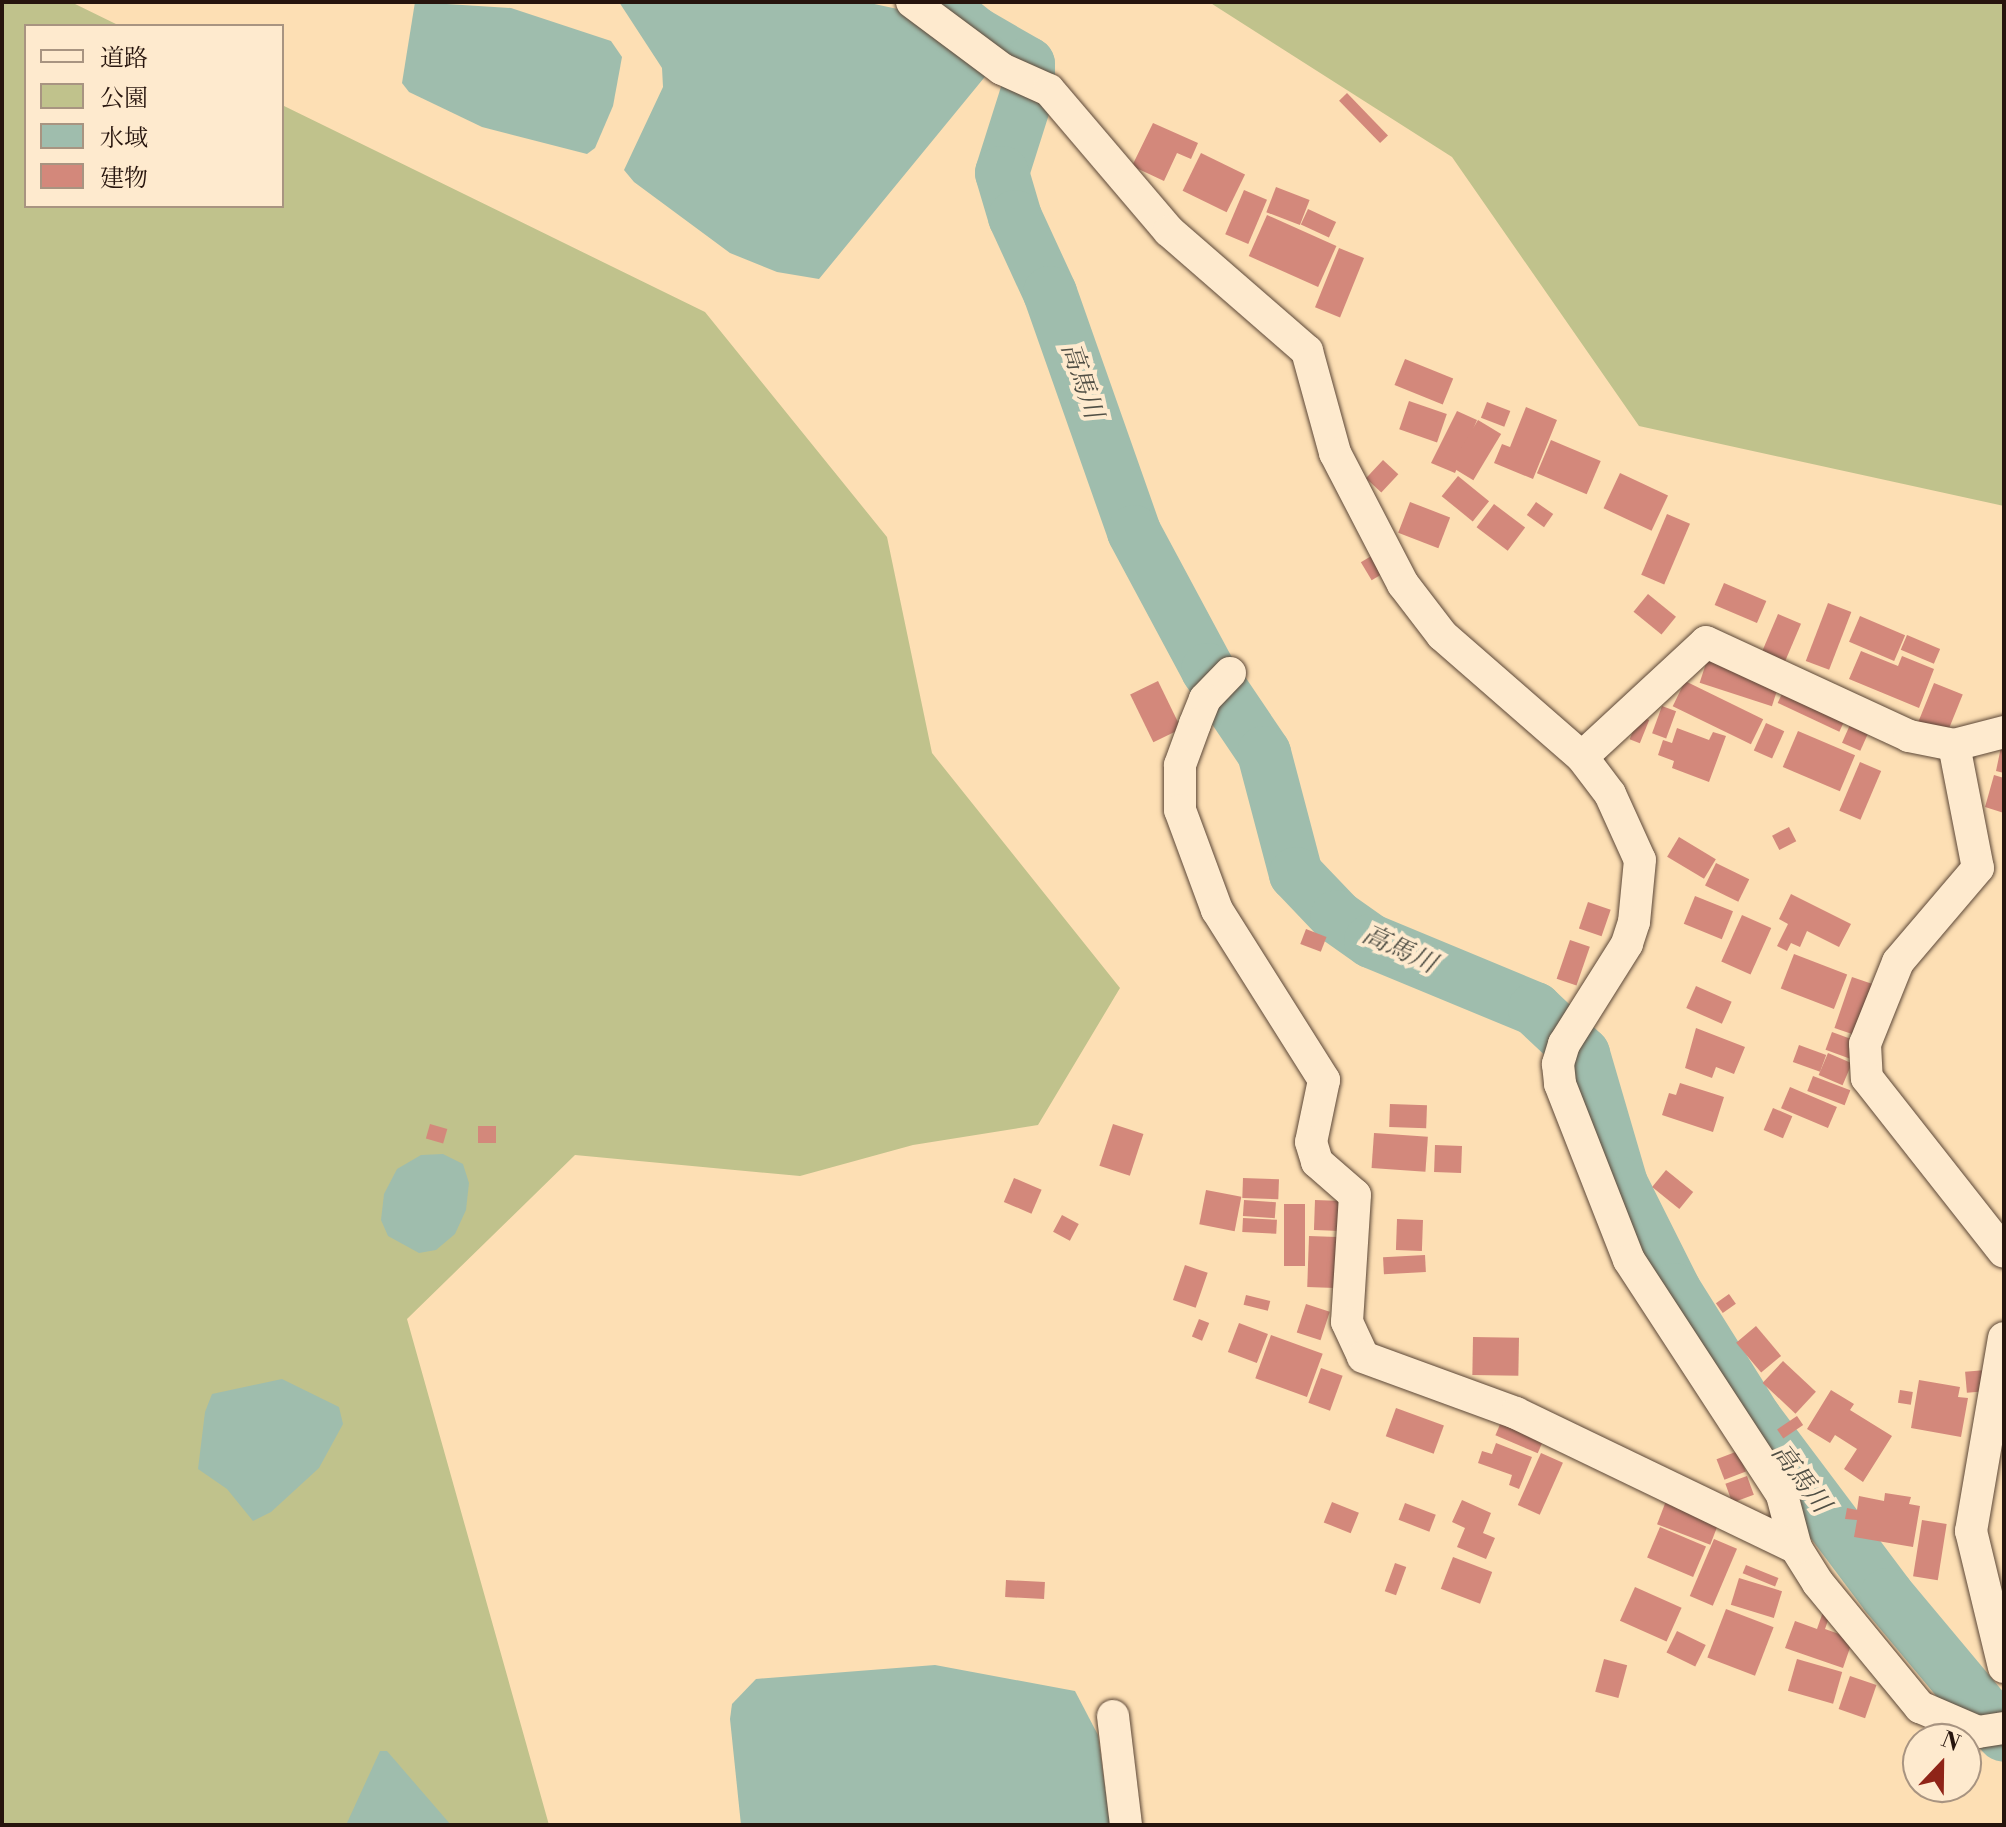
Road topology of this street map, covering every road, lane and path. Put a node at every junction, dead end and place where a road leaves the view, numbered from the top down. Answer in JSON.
{"nodes":[{"id":1,"x":912,"y":2,"type":"edge"},
{"id":2,"x":1230,"y":673,"type":"dead end"},
{"id":3,"x":2004,"y":732,"type":"edge"},
{"id":4,"x":1954,"y":745,"type":"junction"},
{"id":5,"x":1582,"y":757,"type":"junction"},
{"id":6,"x":2004,"y":1252,"type":"edge"},
{"id":7,"x":2004,"y":1338,"type":"edge"},
{"id":8,"x":1796,"y":1548,"type":"junction"},
{"id":9,"x":2004,"y":1667,"type":"edge"},
{"id":10,"x":1113,"y":1716,"type":"dead end"},
{"id":11,"x":2004,"y":1728,"type":"edge"},
{"id":12,"x":1126,"y":1825,"type":"edge"}],
"edges":[{"from":1,"to":5,"type":"street"},
{"from":2,"to":8,"type":"street"},
{"from":3,"to":4,"type":"street"},
{"from":4,"to":5,"type":"street"},
{"from":4,"to":6,"type":"street"},
{"from":5,"to":8,"type":"street"},
{"from":7,"to":9,"type":"street"},
{"from":8,"to":11,"type":"street"},
{"from":10,"to":12,"type":"street"}]}
